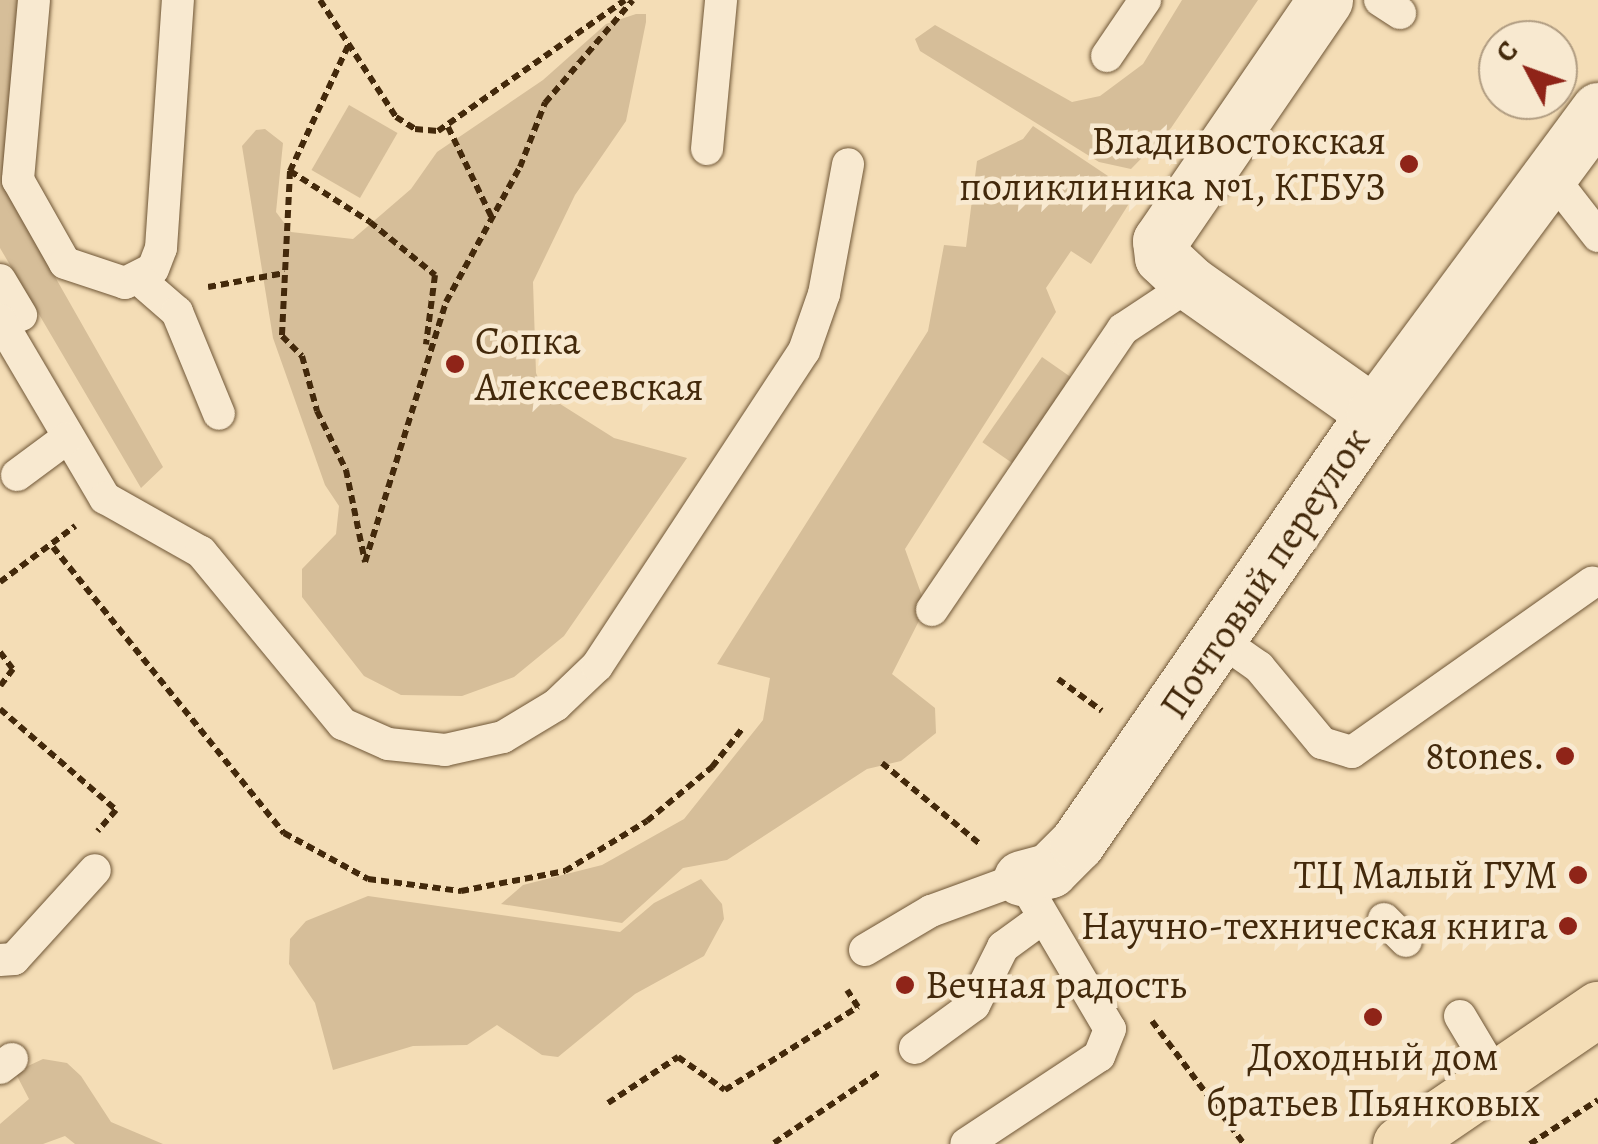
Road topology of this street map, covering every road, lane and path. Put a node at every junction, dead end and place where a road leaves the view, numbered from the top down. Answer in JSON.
{"nodes":[{"id":1,"x":34,"y":0,"type":"edge"},
{"id":2,"x":178,"y":0,"type":"edge"},
{"id":3,"x":320,"y":0,"type":"edge"},
{"id":4,"x":624,"y":0,"type":"edge"},
{"id":5,"x":633,"y":0,"type":"edge"},
{"id":6,"x":720,"y":0,"type":"edge"},
{"id":7,"x":1145,"y":0,"type":"edge"},
{"id":8,"x":1324,"y":0,"type":"edge"},
{"id":9,"x":348,"y":46,"type":"junction"},
{"id":10,"x":1107,"y":56,"type":"dead end"},
{"id":11,"x":1598,"y":110,"type":"edge"},
{"id":12,"x":448,"y":127,"type":"junction"},
{"id":13,"x":706,"y":149,"type":"dead end"},
{"id":14,"x":848,"y":164,"type":"dead end"},
{"id":15,"x":290,"y":171,"type":"junction"},
{"id":16,"x":1549,"y":173,"type":"junction"},
{"id":17,"x":492,"y":220,"type":"junction"},
{"id":18,"x":1598,"y":236,"type":"edge"},
{"id":19,"x":0,"y":280,"type":"edge"},
{"id":20,"x":140,"y":280,"type":"junction"},
{"id":21,"x":1191,"y":284,"type":"junction"},
{"id":22,"x":10,"y":318,"type":"edge"},
{"id":23,"x":425,"y":355,"type":"junction"},
{"id":24,"x":1374,"y":412,"type":"junction"},
{"id":25,"x":219,"y":414,"type":"dead end"},
{"id":26,"x":67,"y":438,"type":"junction"},
{"id":27,"x":18,"y":475,"type":"dead end"},
{"id":28,"x":105,"y":498,"type":"junction"},
{"id":29,"x":53,"y":547,"type":"junction"},
{"id":30,"x":0,"y":582,"type":"edge"},
{"id":31,"x":1592,"y":583,"type":"dead end"},
{"id":32,"x":932,"y":610,"type":"dead end"},
{"id":33,"x":1219,"y":639,"type":"junction"},
{"id":34,"x":0,"y":652,"type":"edge"},
{"id":35,"x":0,"y":686,"type":"edge"},
{"id":36,"x":0,"y":708,"type":"edge"},
{"id":37,"x":742,"y":729,"type":"dead end"},
{"id":38,"x":882,"y":763,"type":"dead end"},
{"id":39,"x":93,"y":854,"type":"joint"},
{"id":40,"x":1030,"y":899,"type":"junction"},
{"id":41,"x":865,"y":950,"type":"joint"},
{"id":42,"x":0,"y":960,"type":"edge"},
{"id":43,"x":1598,"y":1009,"type":"edge"},
{"id":44,"x":1460,"y":1016,"type":"dead end"},
{"id":45,"x":1148,"y":1017,"type":"dead end"},
{"id":46,"x":915,"y":1048,"type":"joint"},
{"id":47,"x":1496,"y":1078,"type":"junction"},
{"id":48,"x":1598,"y":1100,"type":"edge"},
{"id":49,"x":608,"y":1103,"type":"dead end"},
{"id":50,"x":774,"y":1143,"type":"edge"},
{"id":51,"x":966,"y":1144,"type":"edge"},
{"id":52,"x":1244,"y":1144,"type":"edge"},
{"id":53,"x":1400,"y":1144,"type":"edge"},
{"id":54,"x":1530,"y":1144,"type":"edge"}],
"edges":[{"from":1,"to":20,"type":"lane"},
{"from":2,"to":20,"type":"lane"},
{"from":3,"to":9,"type":"path"},
{"from":4,"to":12,"type":"path"},
{"from":5,"to":17,"type":"path"},
{"from":6,"to":13,"type":"lane"},
{"from":7,"to":10,"type":"lane"},
{"from":8,"to":21,"type":"street"},
{"from":9,"to":12,"type":"path"},
{"from":9,"to":15,"type":"path"},
{"from":11,"to":16,"type":"street","name":"Почтовый переулок"},
{"from":12,"to":17,"type":"path"},
{"from":14,"to":28,"type":"lane"},
{"from":15,"to":23,"type":"path"},
{"from":15,"to":23,"type":"path"},
{"from":16,"to":18,"type":"lane"},
{"from":16,"to":24,"type":"street","name":"Почтовый переулок"},
{"from":17,"to":23,"type":"path"},
{"from":19,"to":22,"type":"lane"},
{"from":20,"to":25,"type":"lane"},
{"from":21,"to":24,"type":"street"},
{"from":21,"to":32,"type":"lane"},
{"from":22,"to":26,"type":"lane"},
{"from":24,"to":33,"type":"street","name":"Почтовый переулок"},
{"from":26,"to":27,"type":"lane"},
{"from":26,"to":28,"type":"lane"},
{"from":28,"to":29,"type":"path"},
{"from":29,"to":30,"type":"path"},
{"from":29,"to":37,"type":"path"},
{"from":31,"to":33,"type":"lane"},
{"from":33,"to":40,"type":"street","name":"Почтовый переулок"},
{"from":34,"to":35,"type":"path"},
{"from":36,"to":39,"type":"path"},
{"from":38,"to":40,"type":"path"},
{"from":39,"to":42,"type":"lane"},
{"from":40,"to":41,"type":"lane","name":"Почтовый переулок"},
{"from":40,"to":46,"type":"lane"},
{"from":40,"to":51,"type":"lane"},
{"from":41,"to":49,"type":"path"},
{"from":43,"to":47,"type":"main road"},
{"from":44,"to":47,"type":"lane"},
{"from":45,"to":52,"type":"path"},
{"from":46,"to":50,"type":"path"},
{"from":47,"to":53,"type":"main road"},
{"from":48,"to":54,"type":"path"}]}
